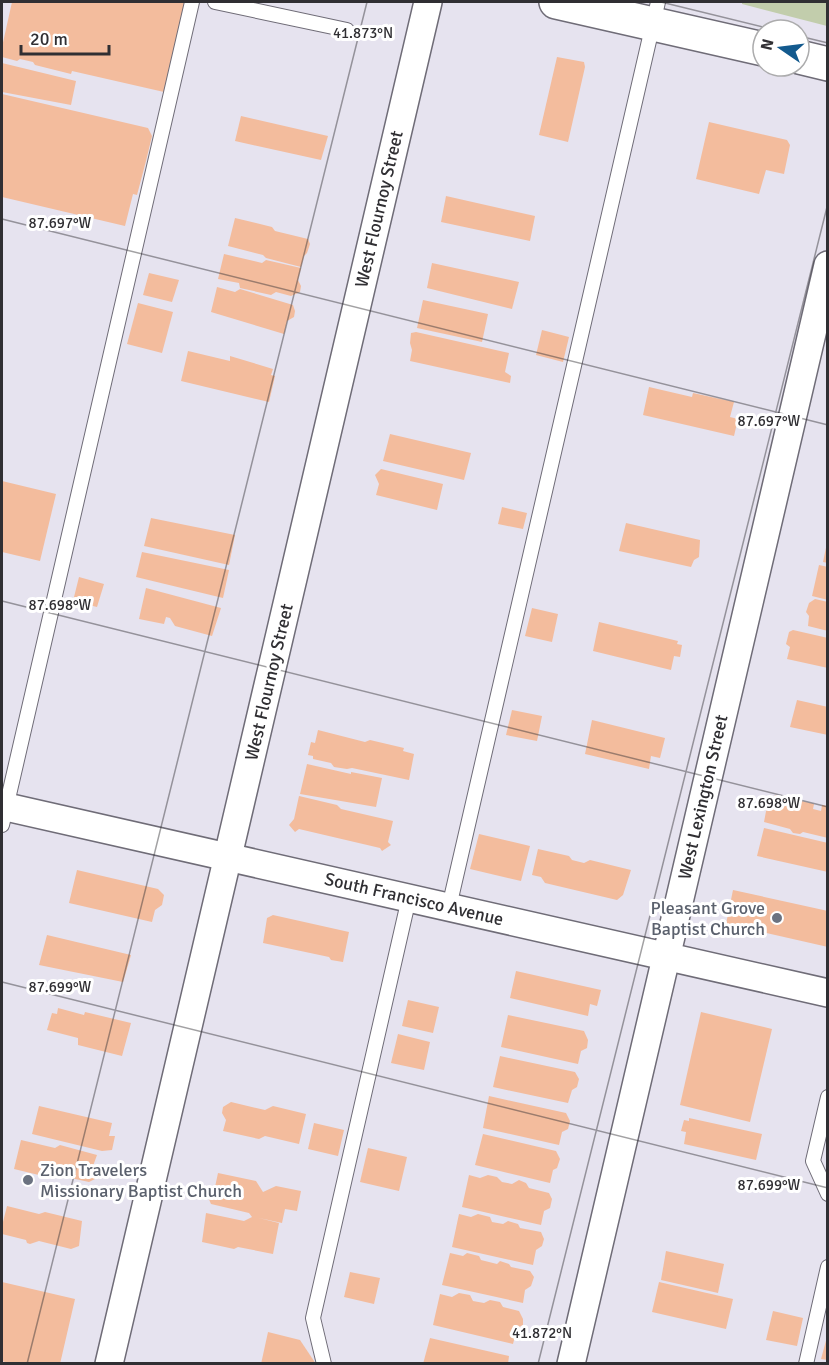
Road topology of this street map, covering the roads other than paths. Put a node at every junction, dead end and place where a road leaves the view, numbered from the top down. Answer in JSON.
{"nodes":[{"id":1,"x":192,"y":2,"type":"edge"},
{"id":2,"x":216,"y":2,"type":"edge"},
{"id":3,"x":428,"y":2,"type":"edge"},
{"id":4,"x":556,"y":2,"type":"edge"},
{"id":5,"x":655,"y":13,"type":"edge"},
{"id":6,"x":347,"y":30,"type":"dead end"},
{"id":7,"x":751,"y":45,"type":"edge"},
{"id":8,"x":811,"y":60,"type":"edge"},
{"id":9,"x":828,"y":64,"type":"edge"},
{"id":10,"x":826,"y":280,"type":"edge"},
{"id":11,"x":3,"y":812,"type":"edge"},
{"id":12,"x":228,"y":857,"type":"junction"},
{"id":13,"x":409,"y":898,"type":"junction"},
{"id":14,"x":449,"y":907,"type":"junction"},
{"id":15,"x":666,"y":956,"type":"junction"},
{"id":16,"x":828,"y":993,"type":"edge"},
{"id":17,"x":828,"y":1097,"type":"edge"},
{"id":18,"x":827,"y":1191,"type":"edge"},
{"id":19,"x":828,"y":1266,"type":"edge"},
{"id":20,"x":109,"y":1364,"type":"edge"},
{"id":21,"x":324,"y":1364,"type":"edge"},
{"id":22,"x":571,"y":1364,"type":"edge"},
{"id":23,"x":806,"y":1364,"type":"edge"}],
"edges":[{"from":1,"to":11,"type":"lane"},
{"from":2,"to":6,"type":"lane"},
{"from":3,"to":12,"type":"street","name":"West Flournoy Street"},
{"from":4,"to":5,"type":"main road"},
{"from":5,"to":7,"type":"main road"},
{"from":5,"to":14,"type":"lane"},
{"from":8,"to":9,"type":"main road"},
{"from":10,"to":15,"type":"street","name":"West Lexington Street"},
{"from":11,"to":12,"type":"street","name":"South Francisco Avenue"},
{"from":12,"to":13,"type":"street","name":"South Francisco Avenue"},
{"from":12,"to":20,"type":"street","name":"West Flournoy Street"},
{"from":13,"to":14,"type":"street","name":"South Francisco Avenue"},
{"from":13,"to":21,"type":"lane"},
{"from":14,"to":15,"type":"street","name":"South Francisco Avenue"},
{"from":15,"to":16,"type":"street","name":"South Francisco Avenue"},
{"from":15,"to":22,"type":"street","name":"West Lexington Street"},
{"from":17,"to":18,"type":"lane"},
{"from":19,"to":23,"type":"lane"}]}
